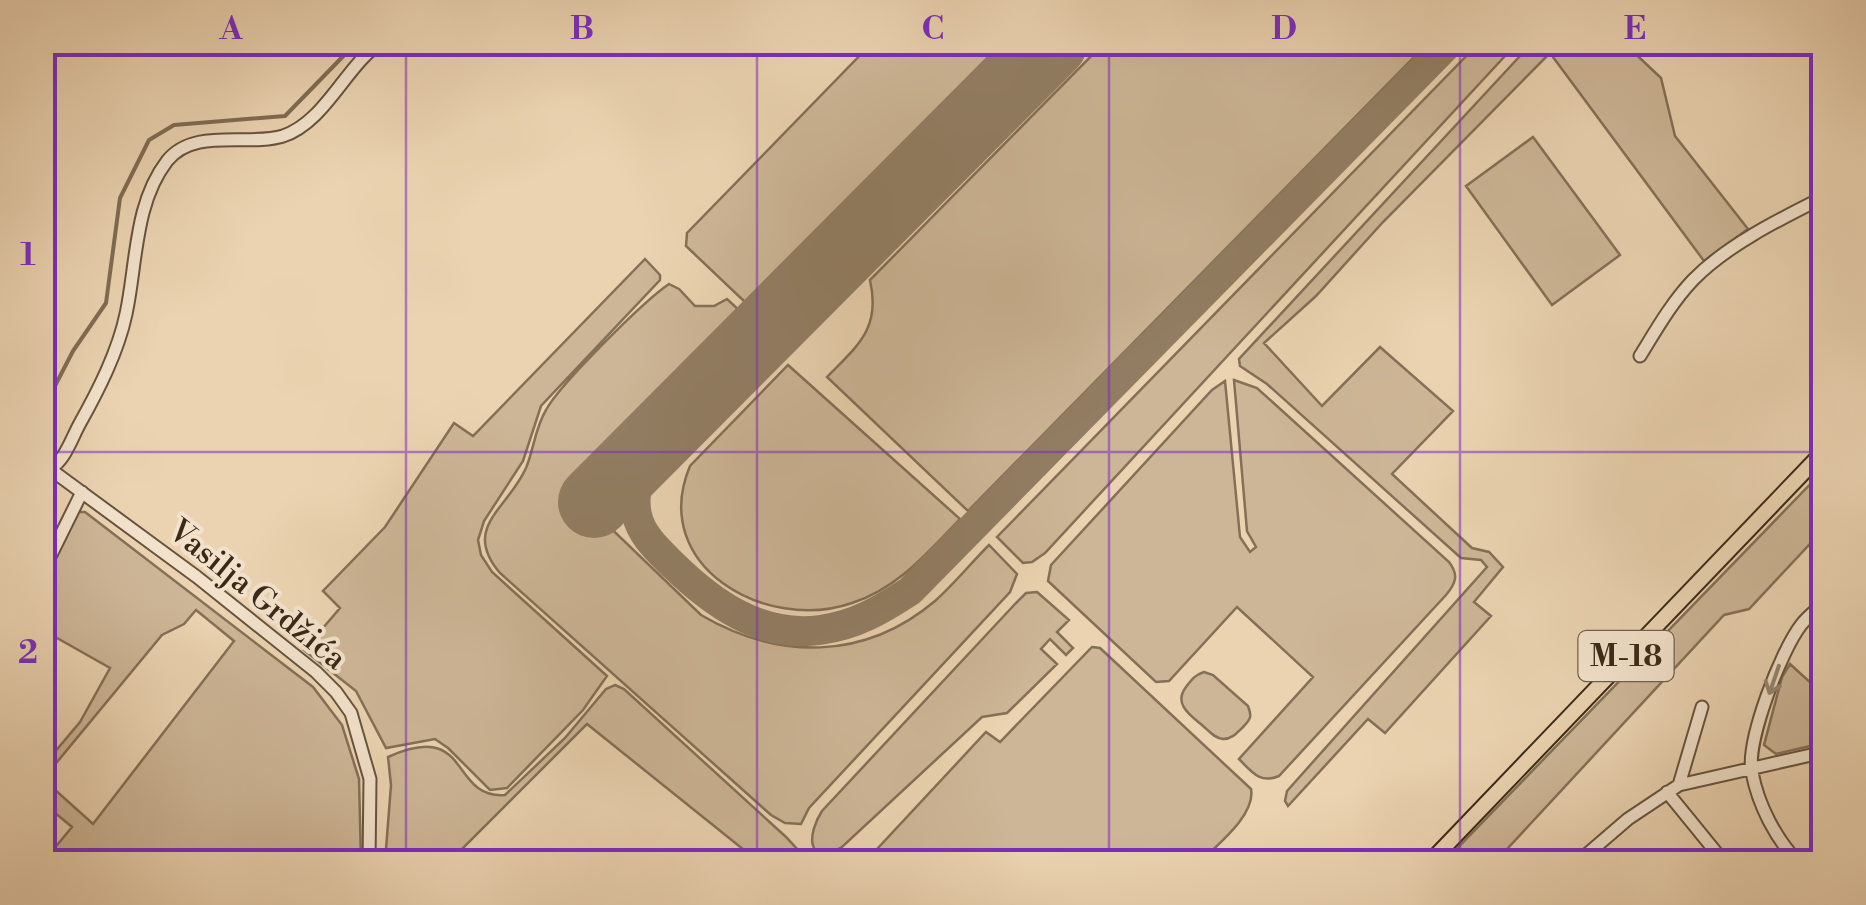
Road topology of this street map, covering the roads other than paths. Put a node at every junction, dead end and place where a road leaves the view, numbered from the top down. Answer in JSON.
{"nodes":[{"id":1,"x":381,"y":42,"type":"edge"},
{"id":2,"x":1824,"y":197,"type":"edge"},
{"id":3,"x":1640,"y":356,"type":"dead end"},
{"id":4,"x":1824,"y":451,"type":"edge"},
{"id":5,"x":46,"y":469,"type":"edge"},
{"id":6,"x":82,"y":492,"type":"junction"},
{"id":7,"x":42,"y":574,"type":"edge"},
{"id":8,"x":1824,"y":603,"type":"edge"},
{"id":9,"x":1702,"y":707,"type":"dead end"},
{"id":10,"x":1824,"y":752,"type":"edge"},
{"id":11,"x":1751,"y":770,"type":"junction"},
{"id":12,"x":1678,"y":785,"type":"junction"},
{"id":13,"x":1666,"y":792,"type":"junction"},
{"id":14,"x":369,"y":862,"type":"edge"},
{"id":15,"x":1430,"y":862,"type":"edge"},
{"id":16,"x":1581,"y":862,"type":"edge"},
{"id":17,"x":1724,"y":862,"type":"edge"},
{"id":18,"x":1798,"y":862,"type":"edge"}],
"edges":[{"from":1,"to":5,"type":"street"},
{"from":2,"to":3,"type":"street"},
{"from":4,"to":15,"type":"main road","number":"M-18"},
{"from":5,"to":6,"type":"street","name":"Vasilja Grdžića"},
{"from":6,"to":7,"type":"street"},
{"from":6,"to":14,"type":"street","name":"Vasilja Grdžića"},
{"from":8,"to":11,"type":"street","one_way":true},
{"from":9,"to":12,"type":"street"},
{"from":10,"to":11,"type":"street"},
{"from":11,"to":12,"type":"street"},
{"from":11,"to":18,"type":"street"},
{"from":12,"to":13,"type":"street"},
{"from":13,"to":16,"type":"street"},
{"from":13,"to":17,"type":"street"}]}
